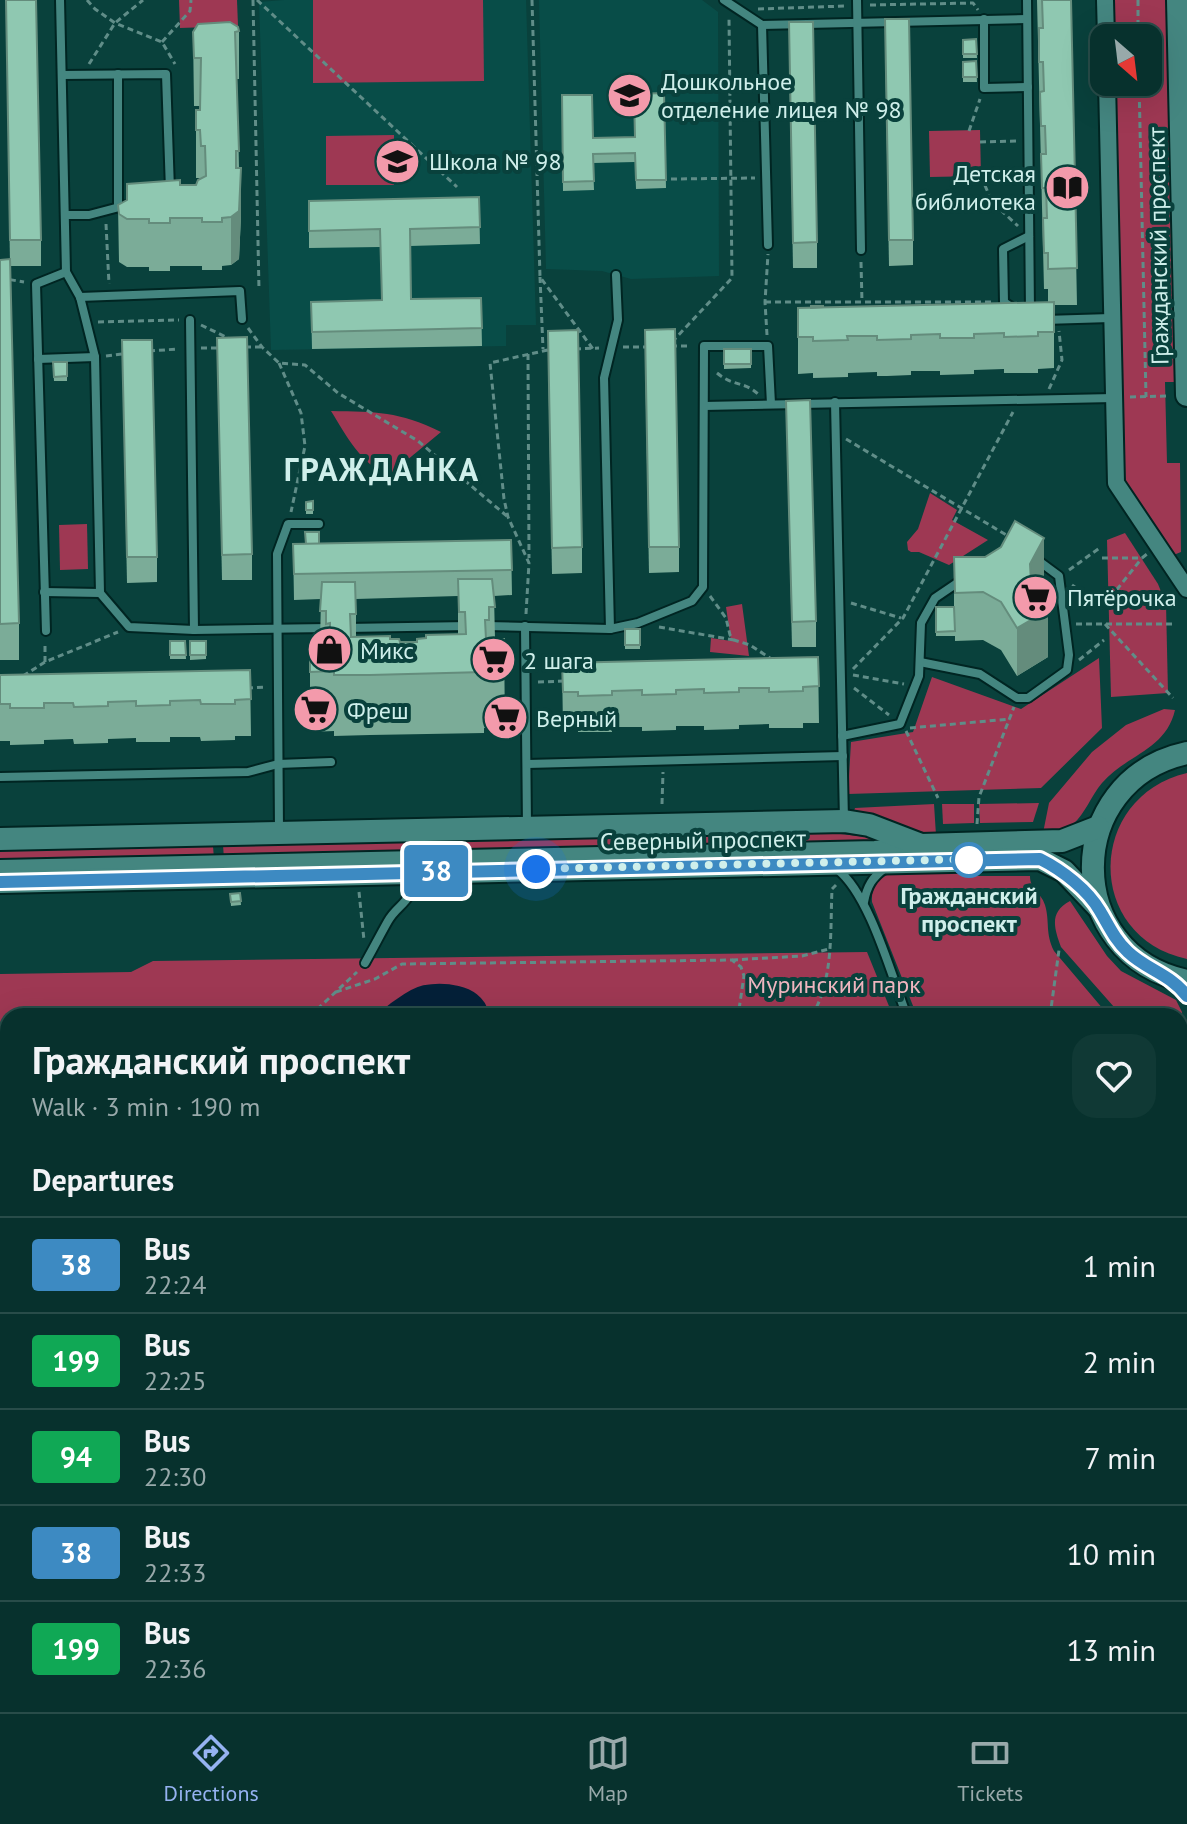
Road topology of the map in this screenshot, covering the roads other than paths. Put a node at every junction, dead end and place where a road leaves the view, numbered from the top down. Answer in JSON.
{"nodes":[{"id":1,"x":60,"y":0,"type":"edge"},
{"id":2,"x":724,"y":0,"type":"edge"},
{"id":3,"x":857,"y":0,"type":"edge"},
{"id":4,"x":1027,"y":0,"type":"edge"},
{"id":5,"x":1105,"y":0,"type":"edge"},
{"id":6,"x":1178,"y":0,"type":"edge"},
{"id":7,"x":984,"y":19,"type":"junction"},
{"id":8,"x":1027,"y":19,"type":"junction"},
{"id":9,"x":859,"y":21,"type":"junction"},
{"id":10,"x":1106,"y":24,"type":"edge"},
{"id":11,"x":762,"y":25,"type":"junction"},
{"id":12,"x":118,"y":74,"type":"junction"},
{"id":13,"x":62,"y":75,"type":"junction"},
{"id":14,"x":1028,"y":87,"type":"junction"},
{"id":15,"x":1107,"y":96,"type":"edge"},
{"id":16,"x":170,"y":204,"type":"edge"},
{"id":17,"x":131,"y":205,"type":"edge"},
{"id":18,"x":118,"y":206,"type":"junction"},
{"id":19,"x":65,"y":215,"type":"junction"},
{"id":20,"x":1029,"y":236,"type":"junction"},
{"id":21,"x":768,"y":245,"type":"road end"},
{"id":22,"x":861,"y":250,"type":"road end"},
{"id":23,"x":66,"y":272,"type":"junction"},
{"id":24,"x":616,"y":275,"type":"dead end"},
{"id":25,"x":80,"y":297,"type":"junction"},
{"id":26,"x":1111,"y":318,"type":"junction"},
{"id":27,"x":242,"y":319,"type":"road end"},
{"id":28,"x":190,"y":320,"type":"road end"},
{"id":29,"x":1030,"y":320,"type":"junction"},
{"id":30,"x":95,"y":357,"type":"junction"},
{"id":31,"x":38,"y":359,"type":"junction"},
{"id":32,"x":1183,"y":395,"type":"edge"},
{"id":33,"x":1118,"y":398,"type":"junction"},
{"id":34,"x":835,"y":402,"type":"junction"},
{"id":35,"x":771,"y":404,"type":"junction"},
{"id":36,"x":704,"y":406,"type":"junction"},
{"id":37,"x":319,"y":524,"type":"dead end"},
{"id":38,"x":1022,"y":549,"type":"edge"},
{"id":39,"x":972,"y":573,"type":"edge"},
{"id":40,"x":1187,"y":589,"type":"edge"},
{"id":41,"x":44,"y":592,"type":"junction"},
{"id":42,"x":100,"y":593,"type":"junction"},
{"id":43,"x":525,"y":626,"type":"junction"},
{"id":44,"x":276,"y":628,"type":"junction"},
{"id":45,"x":610,"y":629,"type":"junction"},
{"id":46,"x":194,"y":630,"type":"junction"},
{"id":47,"x":46,"y":631,"type":"road end"},
{"id":48,"x":920,"y":662,"type":"junction"},
{"id":49,"x":842,"y":736,"type":"junction"},
{"id":50,"x":1183,"y":748,"type":"edge"},
{"id":51,"x":843,"y":756,"type":"junction"},
{"id":52,"x":331,"y":762,"type":"dead end"},
{"id":53,"x":278,"y":764,"type":"junction"},
{"id":54,"x":527,"y":764,"type":"junction"},
{"id":55,"x":0,"y":777,"type":"edge"},
{"id":56,"x":844,"y":821,"type":"junction"},
{"id":57,"x":1098,"y":827,"type":"junction"},
{"id":58,"x":527,"y":828,"type":"junction"},
{"id":59,"x":279,"y":833,"type":"junction"},
{"id":60,"x":0,"y":839,"type":"edge"},
{"id":61,"x":921,"y":845,"type":"junction"},
{"id":62,"x":894,"y":861,"type":"junction"},
{"id":63,"x":0,"y":868,"type":"edge"},
{"id":64,"x":838,"y":870,"type":"junction"},
{"id":65,"x":412,"y":872,"type":"junction"},
{"id":66,"x":0,"y":882,"type":"edge"},
{"id":67,"x":864,"y":903,"type":"junction"},
{"id":68,"x":1099,"y":908,"type":"junction"},
{"id":69,"x":365,"y":963,"type":"road end"},
{"id":70,"x":1179,"y":980,"type":"edge"},
{"id":71,"x":1187,"y":995,"type":"edge"},
{"id":72,"x":904,"y":1008,"type":"edge"}],
"edges":[{"from":1,"to":13,"type":"lane"},
{"from":2,"to":11,"type":"lane"},
{"from":3,"to":9,"type":"lane"},
{"from":4,"to":8,"type":"lane"},
{"from":5,"to":10,"type":"street"},
{"from":6,"to":32,"type":"main road","name":"Гражданский проспект"},
{"from":7,"to":8,"type":"lane"},
{"from":7,"to":9,"type":"lane"},
{"from":7,"to":14,"type":"lane"},
{"from":8,"to":14,"type":"lane"},
{"from":9,"to":11,"type":"lane"},
{"from":9,"to":22,"type":"lane"},
{"from":11,"to":21,"type":"lane"},
{"from":12,"to":13,"type":"lane"},
{"from":12,"to":16,"type":"lane"},
{"from":12,"to":18,"type":"lane"},
{"from":13,"to":19,"type":"lane"},
{"from":14,"to":20,"type":"lane"},
{"from":15,"to":26,"type":"street"},
{"from":17,"to":18,"type":"lane"},
{"from":18,"to":19,"type":"lane"},
{"from":19,"to":23,"type":"lane"},
{"from":20,"to":29,"type":"lane"},
{"from":20,"to":29,"type":"lane"},
{"from":23,"to":25,"type":"lane"},
{"from":23,"to":31,"type":"lane"},
{"from":24,"to":45,"type":"lane"},
{"from":25,"to":27,"type":"lane"},
{"from":25,"to":30,"type":"lane"},
{"from":26,"to":29,"type":"lane"},
{"from":26,"to":33,"type":"street"},
{"from":28,"to":46,"type":"lane"},
{"from":30,"to":31,"type":"lane"},
{"from":30,"to":42,"type":"lane"},
{"from":31,"to":41,"type":"lane"},
{"from":33,"to":34,"type":"lane"},
{"from":33,"to":40,"type":"street"},
{"from":34,"to":35,"type":"lane"},
{"from":34,"to":49,"type":"lane"},
{"from":35,"to":36,"type":"lane"},
{"from":35,"to":36,"type":"lane"},
{"from":36,"to":45,"type":"lane"},
{"from":37,"to":44,"type":"lane"},
{"from":38,"to":48,"type":"lane"},
{"from":39,"to":48,"type":"lane"},
{"from":41,"to":42,"type":"lane"},
{"from":41,"to":47,"type":"lane"},
{"from":42,"to":46,"type":"lane"},
{"from":43,"to":44,"type":"lane"},
{"from":43,"to":45,"type":"lane"},
{"from":43,"to":54,"type":"lane"},
{"from":44,"to":46,"type":"lane"},
{"from":44,"to":53,"type":"lane"},
{"from":48,"to":49,"type":"lane"},
{"from":49,"to":51,"type":"lane"},
{"from":50,"to":57,"type":"main road"},
{"from":51,"to":54,"type":"lane"},
{"from":51,"to":56,"type":"lane"},
{"from":52,"to":53,"type":"lane"},
{"from":53,"to":55,"type":"lane"},
{"from":53,"to":59,"type":"lane"},
{"from":54,"to":58,"type":"lane"},
{"from":56,"to":58,"type":"main road","name":"Северный проспект"},
{"from":56,"to":61,"type":"main road","name":"Северный проспект"},
{"from":57,"to":61,"type":"main road","name":"Северный проспект"},
{"from":57,"to":68,"type":"main road"},
{"from":58,"to":59,"type":"main road","name":"Северный проспект"},
{"from":59,"to":60,"type":"main road","name":"Северный проспект"},
{"from":61,"to":63,"type":"street","name":"Северный проспект"},
{"from":62,"to":64,"type":"main road","name":"Северный проспект"},
{"from":62,"to":67,"type":"lane"},
{"from":62,"to":68,"type":"main road","name":"Северный проспект"},
{"from":64,"to":65,"type":"main road","name":"Северный проспект"},
{"from":64,"to":67,"type":"lane"},
{"from":65,"to":66,"type":"main road","name":"Северный проспект"},
{"from":65,"to":69,"type":"lane"},
{"from":67,"to":72,"type":"lane"},
{"from":68,"to":70,"type":"main road"},
{"from":70,"to":71,"type":"main road"}]}
